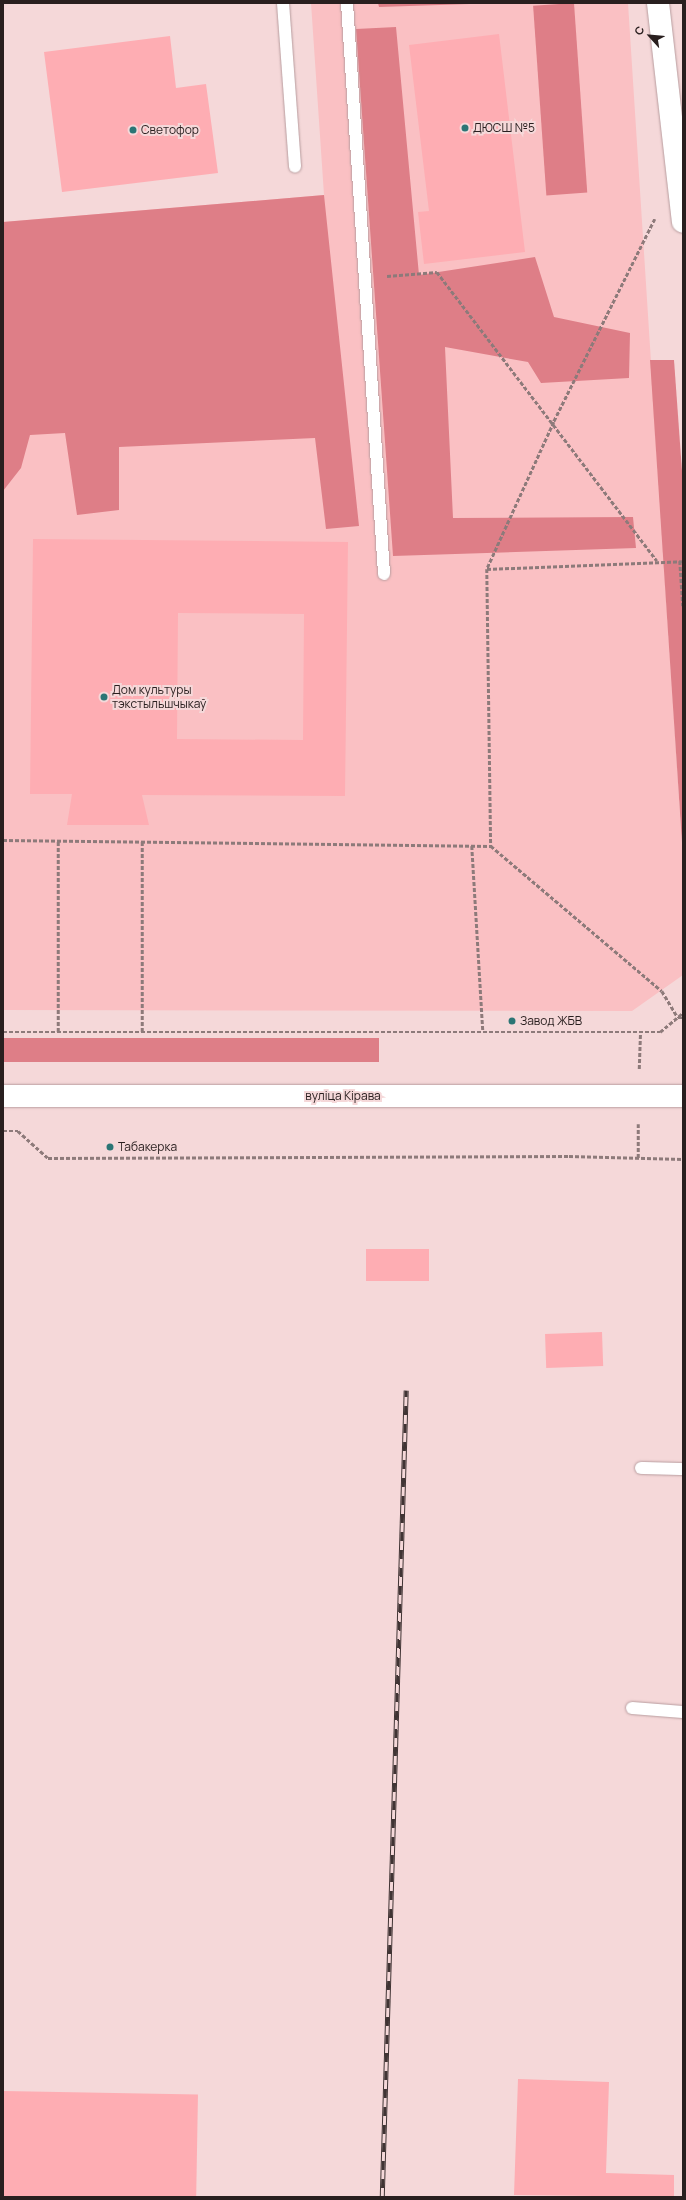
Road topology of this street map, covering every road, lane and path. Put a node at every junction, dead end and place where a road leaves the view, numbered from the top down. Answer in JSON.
{"nodes":[{"id":1,"x":283,"y":3,"type":"edge"},
{"id":2,"x":347,"y":3,"type":"edge"},
{"id":3,"x":658,"y":3,"type":"edge"},
{"id":4,"x":295,"y":167,"type":"dead end"},
{"id":5,"x":656,"y":215,"type":"dead end"},
{"id":6,"x":683,"y":222,"type":"edge"},
{"id":7,"x":365,"y":278,"type":"junction"},
{"id":8,"x":554,"y":422,"type":"junction"},
{"id":9,"x":657,"y":561,"type":"junction"},
{"id":10,"x":682,"y":561,"type":"edge"},
{"id":11,"x":486,"y":569,"type":"junction"},
{"id":12,"x":384,"y":574,"type":"dead end"},
{"id":13,"x":683,"y":606,"type":"edge"},
{"id":14,"x":3,"y":840,"type":"edge"},
{"id":15,"x":58,"y":840,"type":"junction"},
{"id":16,"x":142,"y":841,"type":"junction"},
{"id":17,"x":472,"y":846,"type":"junction"},
{"id":18,"x":492,"y":846,"type":"junction"},
{"id":19,"x":683,"y":1013,"type":"edge"},
{"id":20,"x":678,"y":1018,"type":"junction"},
{"id":21,"x":683,"y":1018,"type":"edge"},
{"id":22,"x":3,"y":1032,"type":"edge"},
{"id":23,"x":58,"y":1032,"type":"junction"},
{"id":24,"x":142,"y":1032,"type":"junction"},
{"id":25,"x":483,"y":1032,"type":"junction"},
{"id":26,"x":3,"y":1096,"type":"edge"},
{"id":27,"x":683,"y":1096,"type":"edge"},
{"id":28,"x":3,"y":1131,"type":"edge"},
{"id":29,"x":683,"y":1159,"type":"edge"},
{"id":30,"x":641,"y":1468,"type":"dead end"},
{"id":31,"x":683,"y":1469,"type":"edge"},
{"id":32,"x":632,"y":1708,"type":"dead end"},
{"id":33,"x":683,"y":1712,"type":"edge"}],
"edges":[{"from":1,"to":4,"type":"lane"},
{"from":2,"to":7,"type":"lane"},
{"from":3,"to":6,"type":"main road"},
{"from":5,"to":8,"type":"path"},
{"from":7,"to":8,"type":"path"},
{"from":7,"to":12,"type":"lane"},
{"from":8,"to":9,"type":"path"},
{"from":8,"to":11,"type":"path"},
{"from":9,"to":10,"type":"path"},
{"from":9,"to":11,"type":"path"},
{"from":10,"to":13,"type":"path"},
{"from":11,"to":18,"type":"path"},
{"from":14,"to":15,"type":"path"},
{"from":15,"to":16,"type":"path"},
{"from":15,"to":23,"type":"path"},
{"from":16,"to":17,"type":"path"},
{"from":16,"to":24,"type":"path"},
{"from":17,"to":18,"type":"path"},
{"from":17,"to":25,"type":"path"},
{"from":18,"to":20,"type":"path"},
{"from":19,"to":20,"type":"path"},
{"from":20,"to":21,"type":"path"},
{"from":20,"to":25,"type":"path"},
{"from":22,"to":23,"type":"path"},
{"from":23,"to":24,"type":"path"},
{"from":24,"to":25,"type":"path"},
{"from":26,"to":27,"type":"main road","name":"вуліца Кірава"},
{"from":28,"to":29,"type":"path"},
{"from":30,"to":31,"type":"lane"},
{"from":32,"to":33,"type":"lane"}]}
